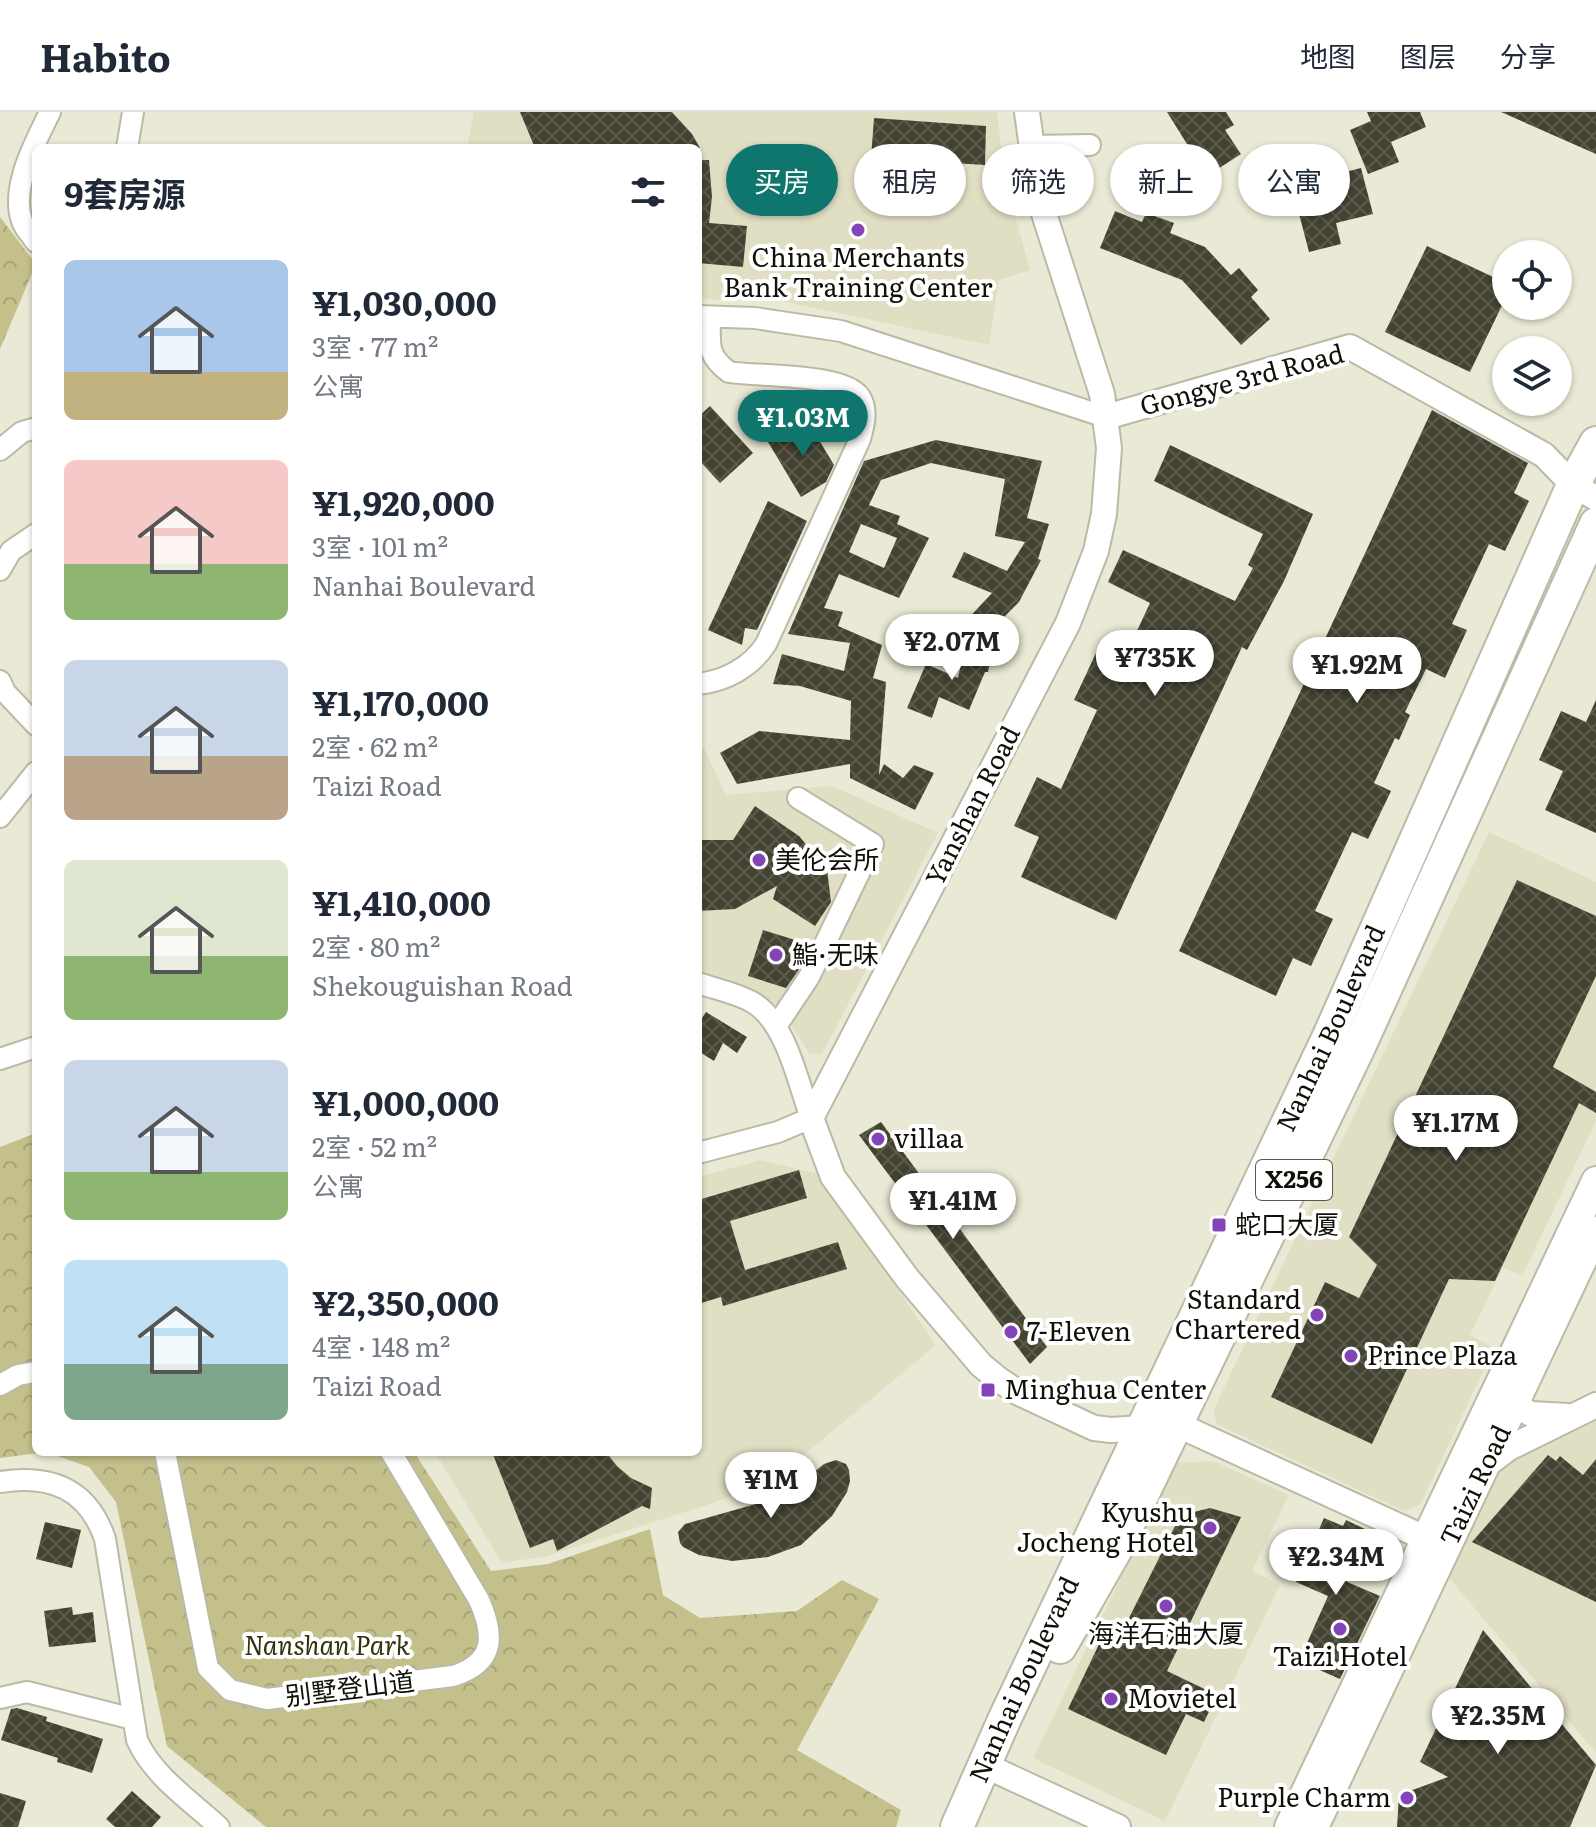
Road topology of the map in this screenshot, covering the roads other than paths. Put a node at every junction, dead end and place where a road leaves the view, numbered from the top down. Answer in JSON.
{"nodes":[{"id":1,"x":50,"y":112,"type":"edge"},
{"id":2,"x":133,"y":112,"type":"edge"},
{"id":3,"x":1027,"y":112,"type":"edge"},
{"id":4,"x":35,"y":144,"type":"edge"},
{"id":5,"x":128,"y":144,"type":"edge"},
{"id":6,"x":1032,"y":144,"type":"edge"},
{"id":7,"x":32,"y":151,"type":"edge"},
{"id":8,"x":1045,"y":216,"type":"edge"},
{"id":9,"x":32,"y":236,"type":"edge"},
{"id":10,"x":704,"y":317,"type":"edge"},
{"id":11,"x":1106,"y":417,"type":"junction"},
{"id":12,"x":32,"y":429,"type":"edge"},
{"id":13,"x":0,"y":450,"type":"edge"},
{"id":14,"x":1590,"y":470,"type":"edge"},
{"id":15,"x":1596,"y":524,"type":"edge"},
{"id":16,"x":32,"y":537,"type":"edge"},
{"id":17,"x":0,"y":570,"type":"edge"},
{"id":18,"x":0,"y":681,"type":"edge"},
{"id":19,"x":702,"y":683,"type":"edge"},
{"id":20,"x":32,"y":721,"type":"edge"},
{"id":21,"x":32,"y":777,"type":"edge"},
{"id":22,"x":798,"y":798,"type":"dead end"},
{"id":23,"x":0,"y":817,"type":"edge"},
{"id":24,"x":702,"y":984,"type":"edge"},
{"id":25,"x":777,"y":1025,"type":"junction"},
{"id":26,"x":32,"y":1048,"type":"edge"},
{"id":27,"x":0,"y":1059,"type":"edge"},
{"id":28,"x":811,"y":1118,"type":"junction"},
{"id":29,"x":702,"y":1152,"type":"edge"},
{"id":30,"x":1596,"y":1181,"type":"edge"},
{"id":31,"x":1596,"y":1231,"type":"edge"},
{"id":32,"x":32,"y":1373,"type":"edge"},
{"id":33,"x":0,"y":1385,"type":"edge"},
{"id":34,"x":1517,"y":1399,"type":"junction"},
{"id":35,"x":1587,"y":1410,"type":"edge"},
{"id":36,"x":1174,"y":1426,"type":"junction"},
{"id":37,"x":1141,"y":1429,"type":"junction"},
{"id":38,"x":166,"y":1456,"type":"edge"},
{"id":39,"x":393,"y":1456,"type":"edge"},
{"id":40,"x":1485,"y":1466,"type":"junction"},
{"id":41,"x":0,"y":1482,"type":"edge"},
{"id":42,"x":1427,"y":1539,"type":"junction"},
{"id":43,"x":0,"y":1698,"type":"edge"},
{"id":44,"x":133,"y":1719,"type":"junction"},
{"id":45,"x":991,"y":1769,"type":"junction"},
{"id":46,"x":219,"y":1827,"type":"edge"},
{"id":47,"x":957,"y":1827,"type":"edge"},
{"id":48,"x":975,"y":1827,"type":"edge"},
{"id":49,"x":1118,"y":1827,"type":"edge"},
{"id":50,"x":1289,"y":1827,"type":"edge"},
{"id":51,"x":1314,"y":1827,"type":"edge"}],
"edges":[{"from":1,"to":4,"type":"street"},
{"from":2,"to":5,"type":"street"},
{"from":3,"to":6,"type":"street","name":"Yanshan Road"},
{"from":7,"to":9,"type":"street"},
{"from":8,"to":11,"type":"street","name":"Yanshan Road"},
{"from":10,"to":11,"type":"street"},
{"from":10,"to":19,"type":"street"},
{"from":11,"to":14,"type":"street","name":"Gongye 3rd Road"},
{"from":11,"to":28,"type":"street","name":"Yanshan Road"},
{"from":12,"to":13,"type":"street"},
{"from":14,"to":37,"type":"main road","name":"Nanhai Boulevard","number":"X256"},
{"from":15,"to":36,"type":"main road","name":"Nanhai Boulevard","number":"X256"},
{"from":16,"to":17,"type":"street"},
{"from":18,"to":20,"type":"street"},
{"from":21,"to":23,"type":"street"},
{"from":22,"to":25,"type":"street"},
{"from":24,"to":25,"type":"street"},
{"from":25,"to":28,"type":"street"},
{"from":26,"to":27,"type":"street"},
{"from":28,"to":29,"type":"street"},
{"from":28,"to":37,"type":"street"},
{"from":30,"to":42,"type":"main road","name":"Taizi Road"},
{"from":31,"to":34,"type":"main road","name":"Taizi Road"},
{"from":32,"to":33,"type":"street"},
{"from":34,"to":35,"type":"street"},
{"from":34,"to":40,"type":"main road","name":"Taizi Road"},
{"from":35,"to":40,"type":"street"},
{"from":36,"to":37,"type":"street"},
{"from":36,"to":42,"type":"street"},
{"from":36,"to":45,"type":"main road","name":"Nanhai Boulevard","number":"X256"},
{"from":37,"to":45,"type":"main road","name":"Nanhai Boulevard","number":"X256"},
{"from":38,"to":39,"type":"street","name":"别墅登山道"},
{"from":40,"to":51,"type":"main road","name":"Taizi Road"},
{"from":41,"to":44,"type":"street"},
{"from":42,"to":50,"type":"main road","name":"Taizi Road"},
{"from":43,"to":44,"type":"street"},
{"from":44,"to":46,"type":"street"},
{"from":45,"to":47,"type":"main road","name":"Nanhai Boulevard","number":"X256"},
{"from":45,"to":48,"type":"main road","name":"Nanhai Boulevard","number":"X256"},
{"from":45,"to":49,"type":"street"}]}
